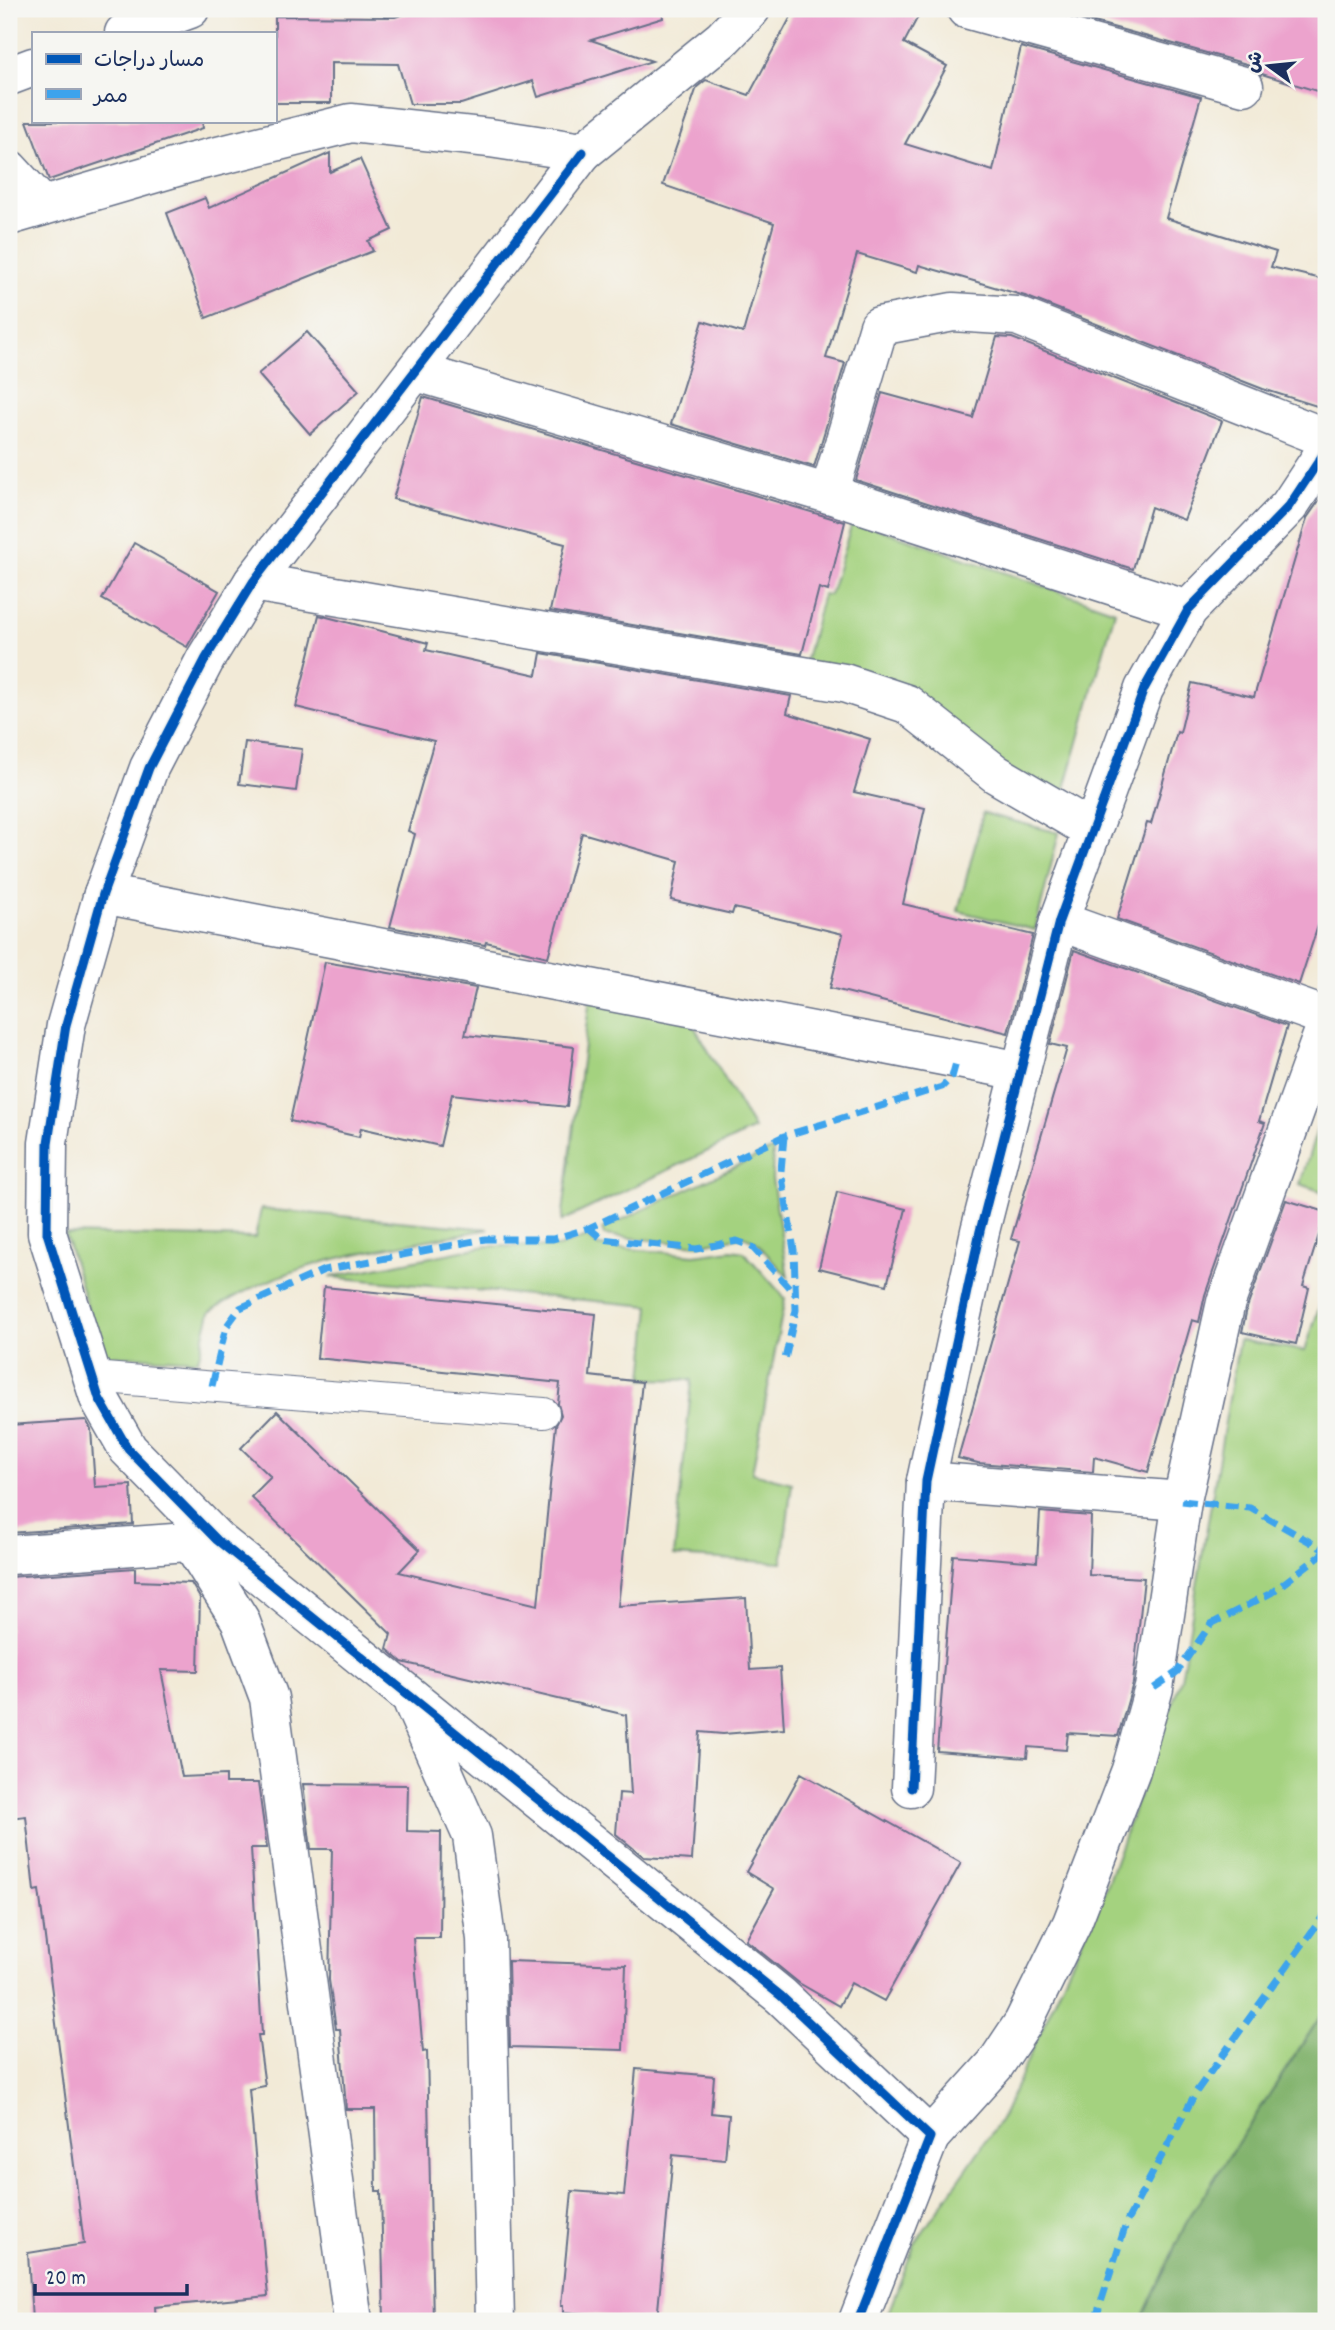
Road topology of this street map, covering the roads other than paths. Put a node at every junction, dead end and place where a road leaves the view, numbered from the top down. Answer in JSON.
{"nodes":[{"id":1,"x":190,"y":9,"type":"edge"},
{"id":2,"x":751,"y":9,"type":"edge"},
{"id":3,"x":967,"y":9,"type":"edge"},
{"id":4,"x":127,"y":32,"type":"edge"},
{"id":5,"x":32,"y":67,"type":"edge"},
{"id":6,"x":9,"y":76,"type":"edge"},
{"id":7,"x":1244,"y":86,"type":"dead end"},
{"id":8,"x":583,"y":152,"type":"junction"},
{"id":9,"x":9,"y":169,"type":"edge"},
{"id":10,"x":26,"y":211,"type":"edge"},
{"id":11,"x":417,"y":372,"type":"junction"},
{"id":12,"x":1326,"y":438,"type":"edge"},
{"id":13,"x":1326,"y":450,"type":"edge"},
{"id":14,"x":829,"y":494,"type":"junction"},
{"id":15,"x":253,"y":583,"type":"junction"},
{"id":16,"x":1188,"y":610,"type":"junction"},
{"id":17,"x":1092,"y":830,"type":"junction"},
{"id":18,"x":103,"y":894,"type":"junction"},
{"id":19,"x":1059,"y":921,"type":"junction"},
{"id":20,"x":1326,"y":1017,"type":"edge"},
{"id":21,"x":1326,"y":1025,"type":"edge"},
{"id":22,"x":1021,"y":1071,"type":"junction"},
{"id":23,"x":92,"y":1377,"type":"junction"},
{"id":24,"x":544,"y":1413,"type":"dead end"},
{"id":25,"x":926,"y":1481,"type":"junction"},
{"id":26,"x":1182,"y":1501,"type":"junction"},
{"id":27,"x":204,"y":1541,"type":"junction"},
{"id":28,"x":9,"y":1555,"type":"edge"},
{"id":29,"x":411,"y":1698,"type":"junction"},
{"id":30,"x":911,"y":1788,"type":"dead end"},
{"id":31,"x":930,"y":2137,"type":"junction"},
{"id":32,"x":352,"y":2321,"type":"edge"},
{"id":33,"x":495,"y":2321,"type":"edge"},
{"id":34,"x":858,"y":2321,"type":"edge"}],
"edges":[{"from":1,"to":4,"type":"street"},
{"from":2,"to":8,"type":"street"},
{"from":3,"to":7,"type":"street"},
{"from":5,"to":6,"type":"street"},
{"from":8,"to":10,"type":"street"},
{"from":8,"to":11,"type":"street"},
{"from":9,"to":10,"type":"street"},
{"from":11,"to":14,"type":"street"},
{"from":11,"to":15,"type":"street"},
{"from":12,"to":14,"type":"street"},
{"from":13,"to":16,"type":"street"},
{"from":14,"to":16,"type":"street"},
{"from":15,"to":17,"type":"street"},
{"from":15,"to":18,"type":"street"},
{"from":16,"to":17,"type":"street"},
{"from":17,"to":19,"type":"street"},
{"from":18,"to":22,"type":"street"},
{"from":18,"to":23,"type":"street"},
{"from":19,"to":20,"type":"street"},
{"from":19,"to":22,"type":"street"},
{"from":21,"to":26,"type":"street"},
{"from":22,"to":25,"type":"street"},
{"from":23,"to":24,"type":"lane"},
{"from":23,"to":27,"type":"street"},
{"from":25,"to":26,"type":"street"},
{"from":25,"to":30,"type":"street"},
{"from":26,"to":31,"type":"street"},
{"from":27,"to":28,"type":"street"},
{"from":27,"to":29,"type":"street"},
{"from":27,"to":32,"type":"street"},
{"from":29,"to":31,"type":"street"},
{"from":29,"to":33,"type":"street"},
{"from":31,"to":34,"type":"street"}]}
